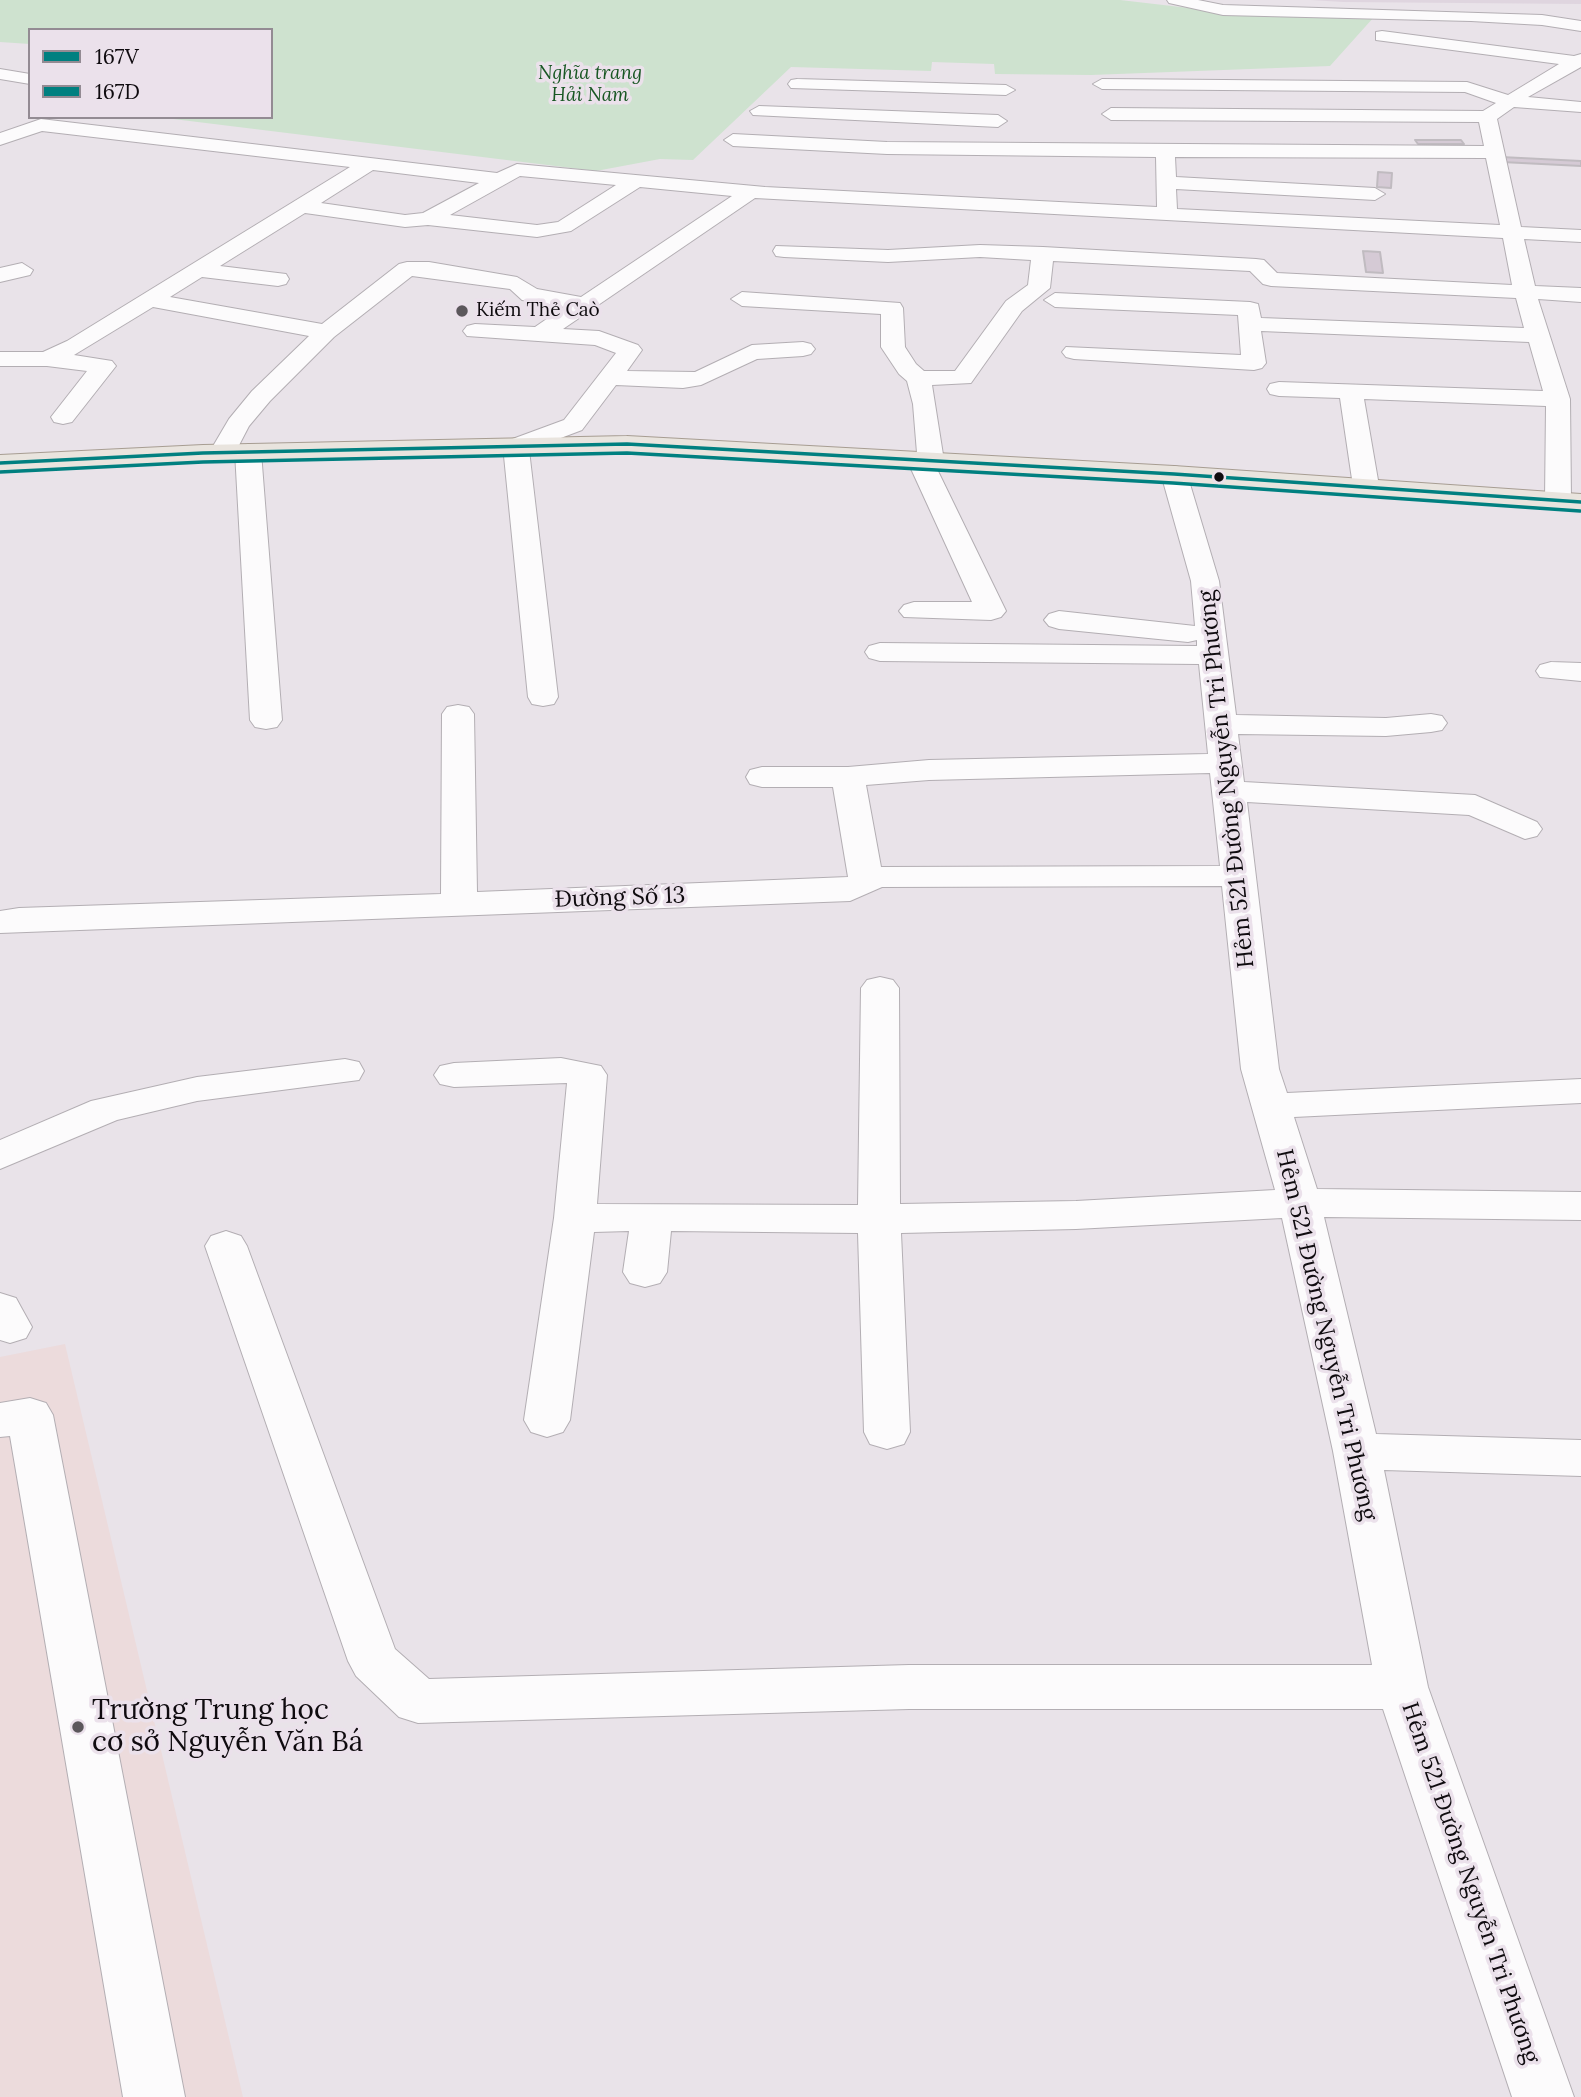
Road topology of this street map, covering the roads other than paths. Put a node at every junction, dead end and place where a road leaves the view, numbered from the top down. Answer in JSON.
{"nodes":[{"id":1,"x":1175,"y":0,"type":"edge"},
{"id":2,"x":1471,"y":16,"type":"junction"},
{"id":3,"x":1581,"y":26,"type":"edge"},
{"id":4,"x":1382,"y":36,"type":"dead end"},
{"id":5,"x":1439,"y":44,"type":"junction"},
{"id":6,"x":1580,"y":61,"type":"edge"},
{"id":7,"x":1421,"y":68,"type":"dead end"},
{"id":8,"x":0,"y":74,"type":"edge"},
{"id":9,"x":28,"y":79,"type":"edge"},
{"id":10,"x":797,"y":84,"type":"dead end"},
{"id":11,"x":1102,"y":84,"type":"dead end"},
{"id":12,"x":1506,"y":86,"type":"junction"},
{"id":13,"x":910,"y":88,"type":"junction"},
{"id":14,"x":1006,"y":90,"type":"dead end"},
{"id":15,"x":1581,"y":107,"type":"edge"},
{"id":16,"x":759,"y":111,"type":"dead end"},
{"id":17,"x":1111,"y":114,"type":"dead end"},
{"id":18,"x":899,"y":117,"type":"junction"},
{"id":19,"x":1487,"y":117,"type":"junction"},
{"id":20,"x":998,"y":121,"type":"dead end"},
{"id":21,"x":0,"y":139,"type":"edge"},
{"id":22,"x":733,"y":140,"type":"dead end"},
{"id":23,"x":1165,"y":151,"type":"junction"},
{"id":24,"x":1494,"y":152,"type":"junction"},
{"id":25,"x":882,"y":161,"type":"junction"},
{"id":26,"x":371,"y":163,"type":"junction"},
{"id":27,"x":496,"y":179,"type":"junction"},
{"id":28,"x":636,"y":181,"type":"junction"},
{"id":29,"x":1166,"y":182,"type":"junction"},
{"id":30,"x":751,"y":192,"type":"junction"},
{"id":31,"x":1375,"y":194,"type":"dead end"},
{"id":32,"x":867,"y":199,"type":"junction"},
{"id":33,"x":302,"y":206,"type":"junction"},
{"id":34,"x":1167,"y":214,"type":"junction"},
{"id":35,"x":428,"y":219,"type":"junction"},
{"id":36,"x":1513,"y":231,"type":"junction"},
{"id":37,"x":1581,"y":236,"type":"edge"},
{"id":38,"x":784,"y":251,"type":"dead end"},
{"id":39,"x":821,"y":253,"type":"junction"},
{"id":40,"x":1043,"y":253,"type":"junction"},
{"id":41,"x":22,"y":270,"type":"dead end"},
{"id":42,"x":198,"y":270,"type":"junction"},
{"id":43,"x":0,"y":275,"type":"edge"},
{"id":44,"x":278,"y":279,"type":"dead end"},
{"id":45,"x":1525,"y":292,"type":"junction"},
{"id":46,"x":1581,"y":295,"type":"edge"},
{"id":47,"x":742,"y":299,"type":"dead end"},
{"id":48,"x":149,"y":300,"type":"junction"},
{"id":49,"x":780,"y":300,"type":"junction"},
{"id":50,"x":1055,"y":300,"type":"dead end"},
{"id":51,"x":585,"y":304,"type":"junction"},
{"id":52,"x":1249,"y":324,"type":"junction"},
{"id":53,"x":475,"y":331,"type":"dead end"},
{"id":54,"x":326,"y":332,"type":"junction"},
{"id":55,"x":540,"y":334,"type":"junction"},
{"id":56,"x":1538,"y":335,"type":"junction"},
{"id":57,"x":803,"y":349,"type":"dead end"},
{"id":58,"x":1074,"y":352,"type":"dead end"},
{"id":59,"x":0,"y":359,"type":"edge"},
{"id":60,"x":47,"y":359,"type":"junction"},
{"id":61,"x":610,"y":377,"type":"junction"},
{"id":62,"x":918,"y":378,"type":"junction"},
{"id":63,"x":1279,"y":389,"type":"dead end"},
{"id":64,"x":1351,"y":393,"type":"junction"},
{"id":65,"x":1558,"y":399,"type":"junction"},
{"id":66,"x":63,"y":417,"type":"dead end"},
{"id":67,"x":516,"y":446,"type":"junction"},
{"id":68,"x":235,"y":452,"type":"junction"},
{"id":69,"x":926,"y":460,"type":"junction"},
{"id":70,"x":0,"y":463,"type":"edge"},
{"id":71,"x":1174,"y":474,"type":"junction"},
{"id":72,"x":1366,"y":486,"type":"junction"},
{"id":73,"x":1569,"y":501,"type":"edge"},
{"id":74,"x":914,"y":611,"type":"dead end"},
{"id":75,"x":1059,"y":620,"type":"dead end"},
{"id":76,"x":1212,"y":645,"type":"junction"},
{"id":77,"x":880,"y":652,"type":"dead end"},
{"id":78,"x":1551,"y":671,"type":"dead end"},
{"id":79,"x":1581,"y":672,"type":"edge"},
{"id":80,"x":543,"y":697,"type":"dead end"},
{"id":81,"x":458,"y":714,"type":"dead end"},
{"id":82,"x":266,"y":720,"type":"dead end"},
{"id":83,"x":1431,"y":723,"type":"dead end"},
{"id":84,"x":1225,"y":759,"type":"junction"},
{"id":85,"x":762,"y":777,"type":"dead end"},
{"id":86,"x":848,"y":777,"type":"junction"},
{"id":87,"x":1525,"y":829,"type":"dead end"},
{"id":88,"x":1238,"y":876,"type":"junction"},
{"id":89,"x":858,"y":886,"type":"junction"},
{"id":90,"x":458,"y":904,"type":"junction"},
{"id":91,"x":0,"y":922,"type":"edge"},
{"id":92,"x":880,"y":988,"type":"dead end"},
{"id":93,"x":345,"y":1072,"type":"dead end"},
{"id":94,"x":454,"y":1075,"type":"dead end"},
{"id":95,"x":1581,"y":1091,"type":"edge"},
{"id":96,"x":1271,"y":1106,"type":"junction"},
{"id":97,"x":0,"y":1156,"type":"edge"},
{"id":98,"x":1300,"y":1203,"type":"junction"},
{"id":99,"x":1581,"y":1206,"type":"edge"},
{"id":100,"x":652,"y":1217,"type":"junction"},
{"id":101,"x":575,"y":1218,"type":"junction"},
{"id":102,"x":879,"y":1219,"type":"junction"},
{"id":103,"x":226,"y":1246,"type":"dead end"},
{"id":104,"x":645,"y":1272,"type":"dead end"},
{"id":105,"x":0,"y":1420,"type":"edge"},
{"id":106,"x":547,"y":1420,"type":"dead end"},
{"id":107,"x":887,"y":1432,"type":"dead end"},
{"id":108,"x":1357,"y":1451,"type":"junction"},
{"id":109,"x":1581,"y":1458,"type":"edge"},
{"id":110,"x":1402,"y":1687,"type":"junction"},
{"id":111,"x":154,"y":2097,"type":"edge"},
{"id":112,"x":1543,"y":2097,"type":"edge"}],
"edges":[{"from":1,"to":2,"type":"street"},
{"from":2,"to":3,"type":"street"},
{"from":2,"to":5,"type":"street"},
{"from":4,"to":5,"type":"street"},
{"from":5,"to":6,"type":"street"},
{"from":6,"to":12,"type":"street"},
{"from":7,"to":12,"type":"street"},
{"from":8,"to":9,"type":"street"},
{"from":10,"to":13,"type":"street"},
{"from":11,"to":12,"type":"street"},
{"from":12,"to":15,"type":"street"},
{"from":12,"to":19,"type":"street"},
{"from":13,"to":14,"type":"street"},
{"from":13,"to":18,"type":"street"},
{"from":16,"to":18,"type":"street"},
{"from":17,"to":19,"type":"street"},
{"from":18,"to":20,"type":"street"},
{"from":18,"to":25,"type":"street"},
{"from":19,"to":24,"type":"street"},
{"from":21,"to":26,"type":"street"},
{"from":22,"to":25,"type":"street"},
{"from":23,"to":24,"type":"street"},
{"from":23,"to":25,"type":"street"},
{"from":23,"to":29,"type":"street"},
{"from":24,"to":36,"type":"street"},
{"from":25,"to":32,"type":"street"},
{"from":26,"to":27,"type":"street"},
{"from":26,"to":33,"type":"street"},
{"from":27,"to":28,"type":"street"},
{"from":27,"to":35,"type":"street"},
{"from":28,"to":30,"type":"street"},
{"from":28,"to":35,"type":"street"},
{"from":29,"to":31,"type":"street"},
{"from":29,"to":34,"type":"street"},
{"from":30,"to":32,"type":"street"},
{"from":30,"to":51,"type":"street"},
{"from":32,"to":34,"type":"street"},
{"from":33,"to":35,"type":"street"},
{"from":33,"to":42,"type":"street"},
{"from":34,"to":36,"type":"street"},
{"from":36,"to":37,"type":"street"},
{"from":36,"to":45,"type":"street"},
{"from":38,"to":39,"type":"street"},
{"from":39,"to":40,"type":"street"},
{"from":39,"to":49,"type":"street"},
{"from":40,"to":45,"type":"street"},
{"from":40,"to":62,"type":"street"},
{"from":41,"to":43,"type":"street"},
{"from":42,"to":44,"type":"street"},
{"from":42,"to":48,"type":"street"},
{"from":45,"to":46,"type":"street"},
{"from":45,"to":56,"type":"street"},
{"from":47,"to":49,"type":"street"},
{"from":48,"to":54,"type":"street"},
{"from":48,"to":60,"type":"street"},
{"from":49,"to":62,"type":"street"},
{"from":50,"to":52,"type":"street"},
{"from":51,"to":54,"type":"street"},
{"from":51,"to":55,"type":"street"},
{"from":52,"to":56,"type":"street"},
{"from":52,"to":58,"type":"street"},
{"from":53,"to":55,"type":"street"},
{"from":54,"to":68,"type":"street"},
{"from":55,"to":61,"type":"street"},
{"from":56,"to":65,"type":"street"},
{"from":57,"to":61,"type":"street"},
{"from":59,"to":60,"type":"street"},
{"from":60,"to":66,"type":"street"},
{"from":61,"to":67,"type":"street"},
{"from":62,"to":69,"type":"street"},
{"from":63,"to":64,"type":"street"},
{"from":64,"to":65,"type":"street"},
{"from":64,"to":72,"type":"street"},
{"from":65,"to":73,"type":"street"},
{"from":67,"to":68,"type":"main road"},
{"from":67,"to":69,"type":"main road"},
{"from":67,"to":80,"type":"street"},
{"from":68,"to":70,"type":"main road"},
{"from":68,"to":82,"type":"street"},
{"from":69,"to":71,"type":"main road"},
{"from":69,"to":74,"type":"street"},
{"from":71,"to":72,"type":"main road"},
{"from":71,"to":76,"type":"street","name":"Hẻm 521 Đường Nguyễn Tri Phương"},
{"from":72,"to":73,"type":"main road"},
{"from":75,"to":76,"type":"street"},
{"from":76,"to":77,"type":"street"},
{"from":76,"to":84,"type":"street","name":"Hẻm 521 Đường Nguyễn Tri Phương"},
{"from":78,"to":79,"type":"street"},
{"from":81,"to":90,"type":"street"},
{"from":83,"to":84,"type":"street"},
{"from":84,"to":86,"type":"street"},
{"from":84,"to":87,"type":"street"},
{"from":84,"to":88,"type":"street","name":"Hẻm 521 Đường Nguyễn Tri Phương"},
{"from":85,"to":86,"type":"street"},
{"from":86,"to":89,"type":"street"},
{"from":88,"to":89,"type":"street","name":"Đường Số 13"},
{"from":88,"to":96,"type":"street","name":"Hẻm 521 Đường Nguyễn Tri Phương"},
{"from":89,"to":90,"type":"street","name":"Đường Số 13"},
{"from":90,"to":91,"type":"street","name":"Đường Số 13"},
{"from":92,"to":102,"type":"street"},
{"from":93,"to":97,"type":"street"},
{"from":94,"to":101,"type":"street"},
{"from":95,"to":96,"type":"street"},
{"from":96,"to":98,"type":"street","name":"Hẻm 521 Đường Nguyễn Tri Phương"},
{"from":98,"to":99,"type":"street"},
{"from":98,"to":102,"type":"street"},
{"from":98,"to":108,"type":"street","name":"Hẻm 521 Đường Nguyễn Tri Phương"},
{"from":100,"to":101,"type":"street"},
{"from":100,"to":102,"type":"street"},
{"from":100,"to":104,"type":"street"},
{"from":101,"to":106,"type":"street"},
{"from":102,"to":107,"type":"street"},
{"from":103,"to":110,"type":"street"},
{"from":105,"to":111,"type":"street"},
{"from":108,"to":109,"type":"street"},
{"from":108,"to":110,"type":"street","name":"Hẻm 521 Đường Nguyễn Tri Phương"},
{"from":110,"to":112,"type":"street","name":"Hẻm 521 Đường Nguyễn Tri Phương"}]}
